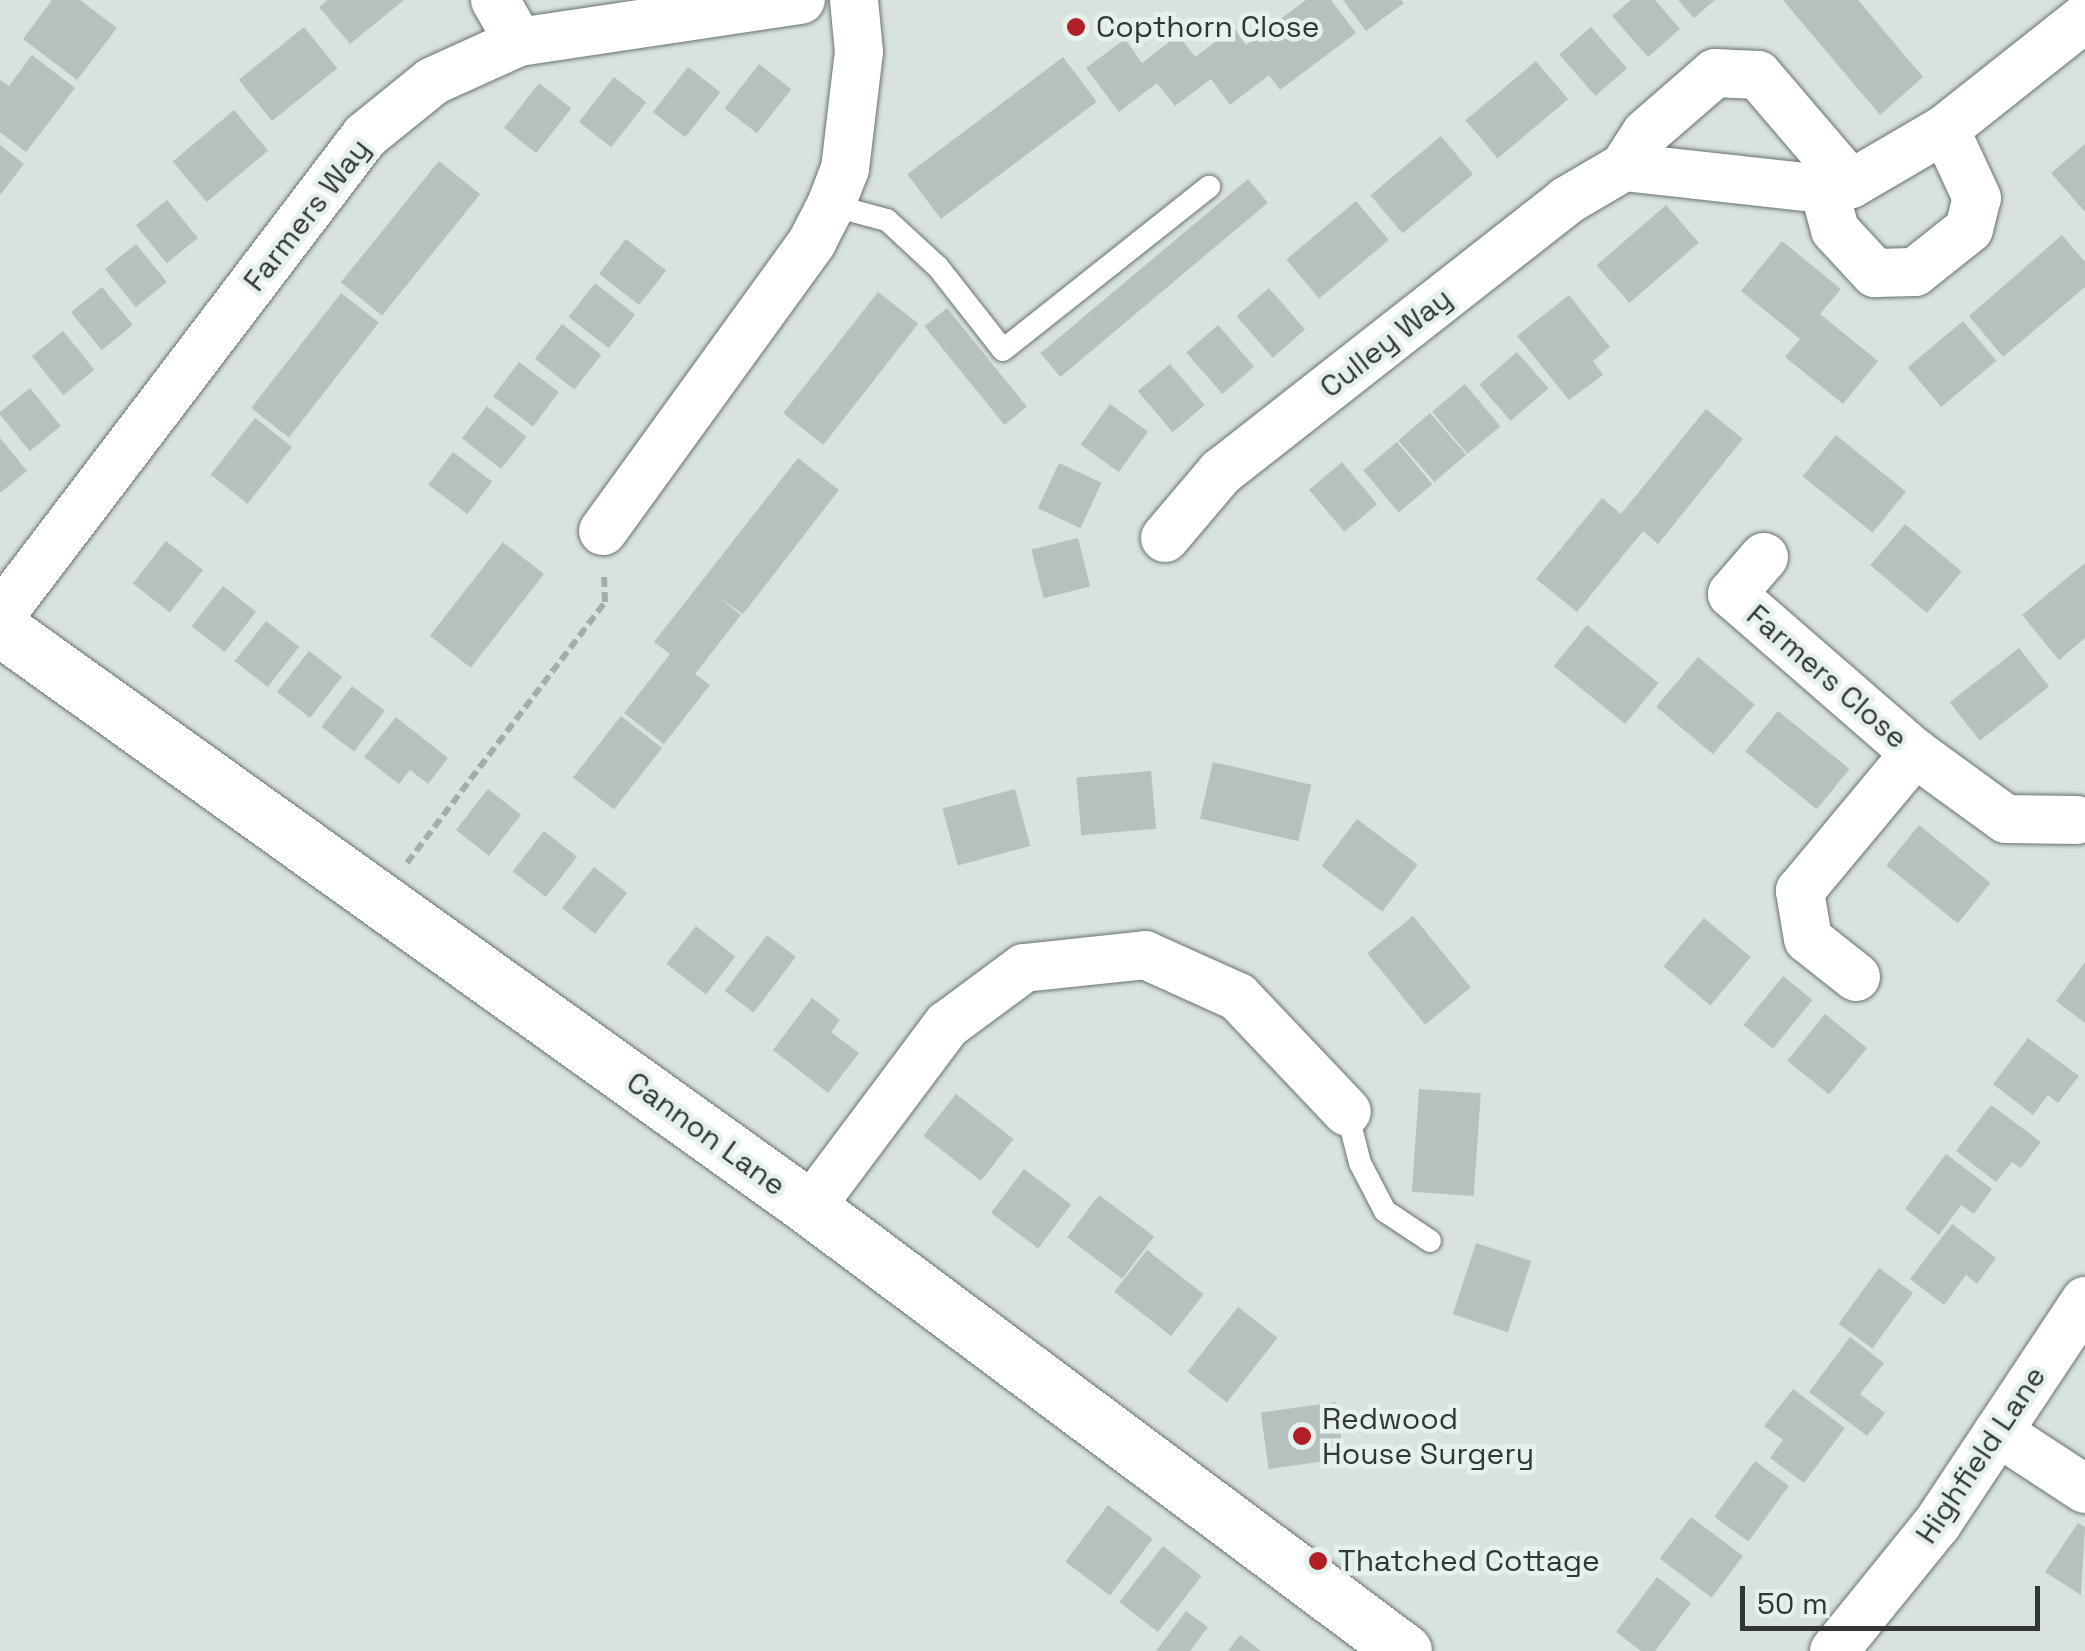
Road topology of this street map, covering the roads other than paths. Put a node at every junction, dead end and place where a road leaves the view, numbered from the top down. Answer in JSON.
{"nodes":[{"id":1,"x":495,"y":0,"type":"edge"},
{"id":2,"x":801,"y":0,"type":"edge"},
{"id":3,"x":854,"y":0,"type":"edge"},
{"id":4,"x":2085,"y":18,"type":"edge"},
{"id":5,"x":518,"y":42,"type":"junction"},
{"id":6,"x":1945,"y":129,"type":"junction"},
{"id":7,"x":1624,"y":167,"type":"junction"},
{"id":8,"x":1838,"y":186,"type":"junction"},
{"id":9,"x":1209,"y":187,"type":"dead end"},
{"id":10,"x":831,"y":205,"type":"junction"},
{"id":11,"x":603,"y":532,"type":"road end"},
{"id":12,"x":1165,"y":538,"type":"dead end"},
{"id":13,"x":1764,"y":557,"type":"dead end"},
{"id":14,"x":0,"y":616,"type":"edge"},
{"id":15,"x":0,"y":628,"type":"edge"},
{"id":16,"x":1916,"y":753,"type":"junction"},
{"id":17,"x":2082,"y":814,"type":"edge"},
{"id":18,"x":1856,"y":978,"type":"dead end"},
{"id":19,"x":1347,"y":1112,"type":"joint"},
{"id":20,"x":810,"y":1208,"type":"junction"},
{"id":21,"x":1430,"y":1241,"type":"dead end"},
{"id":22,"x":2085,"y":1301,"type":"edge"},
{"id":23,"x":1998,"y":1432,"type":"junction"},
{"id":24,"x":2085,"y":1488,"type":"edge"},
{"id":25,"x":1404,"y":1651,"type":"edge"},
{"id":26,"x":1834,"y":1651,"type":"edge"}],
"edges":[{"from":1,"to":5,"type":"street"},
{"from":2,"to":5,"type":"street","name":"Farmers Way"},
{"from":3,"to":10,"type":"street"},
{"from":4,"to":6,"type":"street"},
{"from":5,"to":14,"type":"street","name":"Farmers Way"},
{"from":6,"to":8,"type":"street"},
{"from":6,"to":8,"type":"street","name":"Culley Way"},
{"from":7,"to":8,"type":"street"},
{"from":7,"to":8,"type":"street","name":"Culley Way"},
{"from":7,"to":12,"type":"street","name":"Culley Way"},
{"from":9,"to":10,"type":"lane"},
{"from":10,"to":11,"type":"street"},
{"from":13,"to":16,"type":"street","name":"Farmers Close"},
{"from":15,"to":20,"type":"street","name":"Cannon Lane"},
{"from":16,"to":17,"type":"street","name":"Farmers Close"},
{"from":16,"to":18,"type":"street","name":"Farmers Close"},
{"from":19,"to":20,"type":"street"},
{"from":19,"to":21,"type":"lane"},
{"from":20,"to":25,"type":"street","name":"Cannon Lane"},
{"from":22,"to":23,"type":"street","name":"Highfield Lane"},
{"from":23,"to":24,"type":"street"},
{"from":23,"to":26,"type":"street","name":"Highfield Lane"}]}
